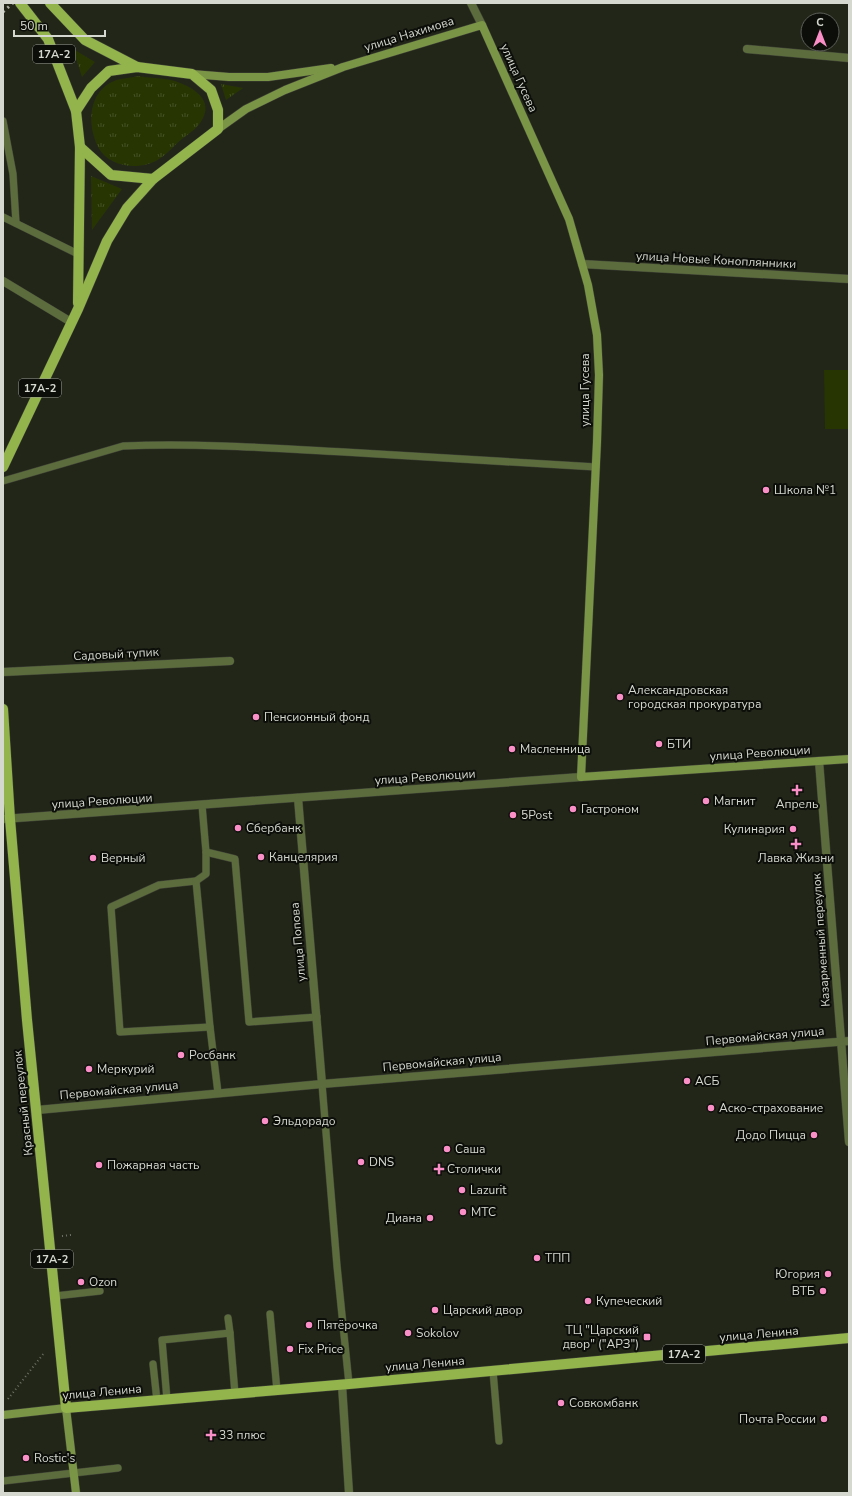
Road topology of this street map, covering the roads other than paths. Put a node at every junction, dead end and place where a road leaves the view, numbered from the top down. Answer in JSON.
{"nodes":[{"id":1,"x":20,"y":3,"type":"edge"},
{"id":2,"x":50,"y":3,"type":"edge"},
{"id":3,"x":471,"y":3,"type":"edge"},
{"id":4,"x":482,"y":25,"type":"junction"},
{"id":5,"x":747,"y":49,"type":"dead end"},
{"id":6,"x":849,"y":58,"type":"edge"},
{"id":7,"x":137,"y":66,"type":"junction"},
{"id":8,"x":344,"y":66,"type":"junction"},
{"id":9,"x":192,"y":74,"type":"junction"},
{"id":10,"x":76,"y":111,"type":"junction"},
{"id":11,"x":3,"y":121,"type":"edge"},
{"id":12,"x":218,"y":129,"type":"junction"},
{"id":13,"x":80,"y":147,"type":"junction"},
{"id":14,"x":153,"y":179,"type":"junction"},
{"id":15,"x":3,"y":217,"type":"edge"},
{"id":16,"x":16,"y":223,"type":"junction"},
{"id":17,"x":78,"y":254,"type":"junction"},
{"id":18,"x":582,"y":264,"type":"junction"},
{"id":19,"x":849,"y":279,"type":"edge"},
{"id":20,"x":3,"y":281,"type":"edge"},
{"id":21,"x":78,"y":309,"type":"junction"},
{"id":22,"x":71,"y":322,"type":"junction"},
{"id":23,"x":3,"y":467,"type":"edge"},
{"id":24,"x":596,"y":467,"type":"junction"},
{"id":25,"x":3,"y":481,"type":"edge"},
{"id":26,"x":230,"y":661,"type":"dead end"},
{"id":27,"x":3,"y":672,"type":"edge"},
{"id":28,"x":3,"y":709,"type":"edge"},
{"id":29,"x":849,"y":759,"type":"edge"},
{"id":30,"x":819,"y":761,"type":"junction"},
{"id":31,"x":581,"y":777,"type":"junction"},
{"id":32,"x":298,"y":798,"type":"junction"},
{"id":33,"x":202,"y":805,"type":"junction"},
{"id":34,"x":7,"y":819,"type":"edge"},
{"id":35,"x":206,"y":852,"type":"junction"},
{"id":36,"x":196,"y":881,"type":"junction"},
{"id":37,"x":317,"y":1017,"type":"junction"},
{"id":38,"x":210,"y":1027,"type":"junction"},
{"id":39,"x":845,"y":1042,"type":"edge"},
{"id":40,"x":322,"y":1084,"type":"junction"},
{"id":41,"x":218,"y":1093,"type":"junction"},
{"id":42,"x":37,"y":1110,"type":"junction"},
{"id":43,"x":849,"y":1142,"type":"edge"},
{"id":44,"x":100,"y":1291,"type":"dead end"},
{"id":45,"x":55,"y":1296,"type":"junction"},
{"id":46,"x":270,"y":1314,"type":"dead end"},
{"id":47,"x":228,"y":1318,"type":"dead end"},
{"id":48,"x":230,"y":1333,"type":"junction"},
{"id":49,"x":849,"y":1338,"type":"edge"},
{"id":50,"x":153,"y":1364,"type":"dead end"},
{"id":51,"x":493,"y":1371,"type":"junction"},
{"id":52,"x":346,"y":1385,"type":"junction"},
{"id":53,"x":277,"y":1391,"type":"junction"},
{"id":54,"x":236,"y":1394,"type":"junction"},
{"id":55,"x":167,"y":1400,"type":"junction"},
{"id":56,"x":157,"y":1401,"type":"junction"},
{"id":57,"x":66,"y":1408,"type":"junction"},
{"id":58,"x":3,"y":1415,"type":"edge"},
{"id":59,"x":499,"y":1441,"type":"dead end"},
{"id":60,"x":118,"y":1468,"type":"dead end"},
{"id":61,"x":73,"y":1473,"type":"junction"},
{"id":62,"x":3,"y":1481,"type":"edge"},
{"id":63,"x":76,"y":1493,"type":"edge"},
{"id":64,"x":349,"y":1493,"type":"edge"}],
"edges":[{"from":1,"to":10,"type":"main road","number":"17А-2"},
{"from":2,"to":7,"type":"main road","number":"17А-2"},
{"from":3,"to":4,"type":"street"},
{"from":4,"to":8,"type":"main road","name":"улица Нахимова"},
{"from":4,"to":18,"type":"main road","name":"улица Гусева"},
{"from":5,"to":6,"type":"street"},
{"from":7,"to":9,"type":"main road","number":"17А-2"},
{"from":7,"to":10,"type":"main road"},
{"from":8,"to":9,"type":"main road"},
{"from":8,"to":12,"type":"main road"},
{"from":9,"to":12,"type":"main road"},
{"from":10,"to":13,"type":"main road","number":"17А-2"},
{"from":11,"to":16,"type":"lane"},
{"from":12,"to":14,"type":"main road"},
{"from":13,"to":14,"type":"main road"},
{"from":13,"to":17,"type":"main road"},
{"from":14,"to":21,"type":"main road"},
{"from":15,"to":16,"type":"lane"},
{"from":16,"to":17,"type":"lane"},
{"from":17,"to":21,"type":"main road"},
{"from":18,"to":19,"type":"street","name":"улица Новые Коноплянники"},
{"from":18,"to":24,"type":"main road","name":"улица Гусева"},
{"from":20,"to":22,"type":"street"},
{"from":21,"to":22,"type":"main road","number":"17А-2"},
{"from":22,"to":23,"type":"main road","number":"17А-2"},
{"from":24,"to":25,"type":"lane"},
{"from":24,"to":31,"type":"main road","name":"улица Гусева"},
{"from":26,"to":27,"type":"street","name":"Садовый тупик"},
{"from":28,"to":34,"type":"main road","name":"Красный переулок","number":"17А-2"},
{"from":29,"to":30,"type":"main road","name":"улица Революции"},
{"from":30,"to":31,"type":"main road","name":"улица Революции"},
{"from":30,"to":39,"type":"street","name":"Казарменный переулок"},
{"from":31,"to":32,"type":"street","name":"улица Революции"},
{"from":32,"to":33,"type":"street","name":"улица Революции"},
{"from":32,"to":37,"type":"street","name":"улица Попова"},
{"from":33,"to":34,"type":"street","name":"улица Революции"},
{"from":33,"to":35,"type":"lane"},
{"from":34,"to":42,"type":"main road","name":"Красный переулок","number":"17А-2"},
{"from":35,"to":36,"type":"lane"},
{"from":35,"to":37,"type":"lane"},
{"from":36,"to":38,"type":"lane"},
{"from":36,"to":38,"type":"lane"},
{"from":37,"to":40,"type":"street","name":"улица Попова"},
{"from":38,"to":41,"type":"lane"},
{"from":39,"to":40,"type":"street","name":"Первомайская улица"},
{"from":39,"to":43,"type":"street","name":"Казарменный переулок"},
{"from":40,"to":41,"type":"street","name":"Первомайская улица"},
{"from":40,"to":52,"type":"lane"},
{"from":41,"to":42,"type":"street","name":"Первомайская улица"},
{"from":42,"to":45,"type":"main road","name":"Красный переулок","number":"17А-2"},
{"from":44,"to":45,"type":"lane"},
{"from":45,"to":57,"type":"main road","name":"Красный переулок","number":"17А-2"},
{"from":46,"to":53,"type":"lane"},
{"from":47,"to":48,"type":"lane"},
{"from":48,"to":54,"type":"lane"},
{"from":48,"to":55,"type":"lane"},
{"from":49,"to":51,"type":"main road","name":"улица Ленина","number":"17А-2"},
{"from":50,"to":56,"type":"lane"},
{"from":51,"to":52,"type":"main road","name":"улица Ленина","number":"17А-2"},
{"from":51,"to":59,"type":"lane"},
{"from":52,"to":53,"type":"main road","name":"улица Ленина","number":"17А-2"},
{"from":52,"to":64,"type":"street"},
{"from":53,"to":54,"type":"main road","name":"улица Ленина","number":"17А-2"},
{"from":54,"to":55,"type":"main road","name":"улица Ленина","number":"17А-2"},
{"from":55,"to":56,"type":"main road","name":"улица Ленина","number":"17А-2"},
{"from":56,"to":57,"type":"main road","name":"улица Ленина","number":"17А-2"},
{"from":57,"to":58,"type":"main road","name":"улица Ленина"},
{"from":57,"to":61,"type":"main road","name":"Красный переулок"},
{"from":60,"to":61,"type":"lane"},
{"from":61,"to":62,"type":"lane"},
{"from":61,"to":63,"type":"main road","name":"Красный переулок"}]}
